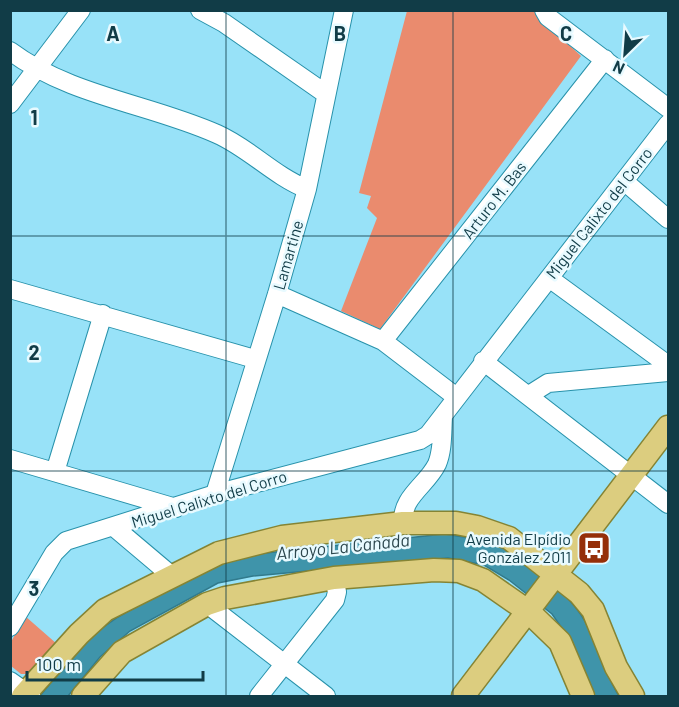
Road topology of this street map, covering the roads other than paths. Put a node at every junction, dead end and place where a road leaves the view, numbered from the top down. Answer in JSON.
{"nodes":[{"id":1,"x":81,"y":10,"type":"edge"},
{"id":2,"x":200,"y":10,"type":"edge"},
{"id":3,"x":344,"y":10,"type":"edge"},
{"id":4,"x":546,"y":14,"type":"edge"},
{"id":5,"x":10,"y":51,"type":"edge"},
{"id":6,"x":604,"y":59,"type":"junction"},
{"id":7,"x":36,"y":69,"type":"junction"},
{"id":8,"x":326,"y":94,"type":"junction"},
{"id":9,"x":10,"y":104,"type":"edge"},
{"id":10,"x":669,"y":108,"type":"edge"},
{"id":11,"x":669,"y":124,"type":"edge"},
{"id":12,"x":624,"y":181,"type":"junction"},
{"id":13,"x":307,"y":189,"type":"junction"},
{"id":14,"x":669,"y":219,"type":"edge"},
{"id":15,"x":549,"y":278,"type":"junction"},
{"id":16,"x":10,"y":289,"type":"edge"},
{"id":17,"x":277,"y":294,"type":"junction"},
{"id":18,"x":103,"y":315,"type":"junction"},
{"id":19,"x":383,"y":341,"type":"junction"},
{"id":20,"x":255,"y":359,"type":"junction"},
{"id":21,"x":483,"y":361,"type":"junction"},
{"id":22,"x":669,"y":365,"type":"edge"},
{"id":23,"x":669,"y":372,"type":"edge"},
{"id":24,"x":529,"y":395,"type":"junction"},
{"id":25,"x":455,"y":396,"type":"junction"},
{"id":26,"x":443,"y":417,"type":"junction"},
{"id":27,"x":669,"y":427,"type":"edge"},
{"id":28,"x":10,"y":459,"type":"edge"},
{"id":29,"x":55,"y":472,"type":"junction"},
{"id":30,"x":631,"y":475,"type":"junction"},
{"id":31,"x":215,"y":494,"type":"junction"},
{"id":32,"x":669,"y":504,"type":"edge"},
{"id":33,"x":176,"y":508,"type":"junction"},
{"id":34,"x":403,"y":523,"type":"junction"},
{"id":35,"x":114,"y":527,"type":"junction"},
{"id":36,"x":172,"y":576,"type":"junction"},
{"id":37,"x":555,"y":578,"type":"junction"},
{"id":38,"x":334,"y":579,"type":"junction"},
{"id":39,"x":207,"y":604,"type":"junction"},
{"id":40,"x":532,"y":608,"type":"junction"},
{"id":41,"x":10,"y":627,"type":"edge"},
{"id":42,"x":284,"y":664,"type":"junction"},
{"id":43,"x":23,"y":692,"type":"edge"},
{"id":44,"x":83,"y":696,"type":"edge"},
{"id":45,"x":259,"y":696,"type":"edge"},
{"id":46,"x":326,"y":696,"type":"edge"},
{"id":47,"x":463,"y":696,"type":"edge"},
{"id":48,"x":583,"y":696,"type":"edge"},
{"id":49,"x":633,"y":696,"type":"edge"}],
"edges":[{"from":1,"to":7,"type":"street"},
{"from":2,"to":8,"type":"street"},
{"from":3,"to":8,"type":"street","name":"Lamartine"},
{"from":4,"to":6,"type":"street"},
{"from":5,"to":7,"type":"street"},
{"from":6,"to":10,"type":"street"},
{"from":6,"to":19,"type":"street","name":"Arturo M. Bas"},
{"from":7,"to":9,"type":"street"},
{"from":7,"to":13,"type":"street"},
{"from":8,"to":13,"type":"street","name":"Lamartine"},
{"from":11,"to":12,"type":"street","name":"Miguel Calixto del Corro"},
{"from":12,"to":14,"type":"street"},
{"from":12,"to":15,"type":"street","name":"Miguel Calixto del Corro"},
{"from":13,"to":17,"type":"street","name":"Lamartine"},
{"from":15,"to":21,"type":"street","name":"Miguel Calixto del Corro"},
{"from":15,"to":22,"type":"street"},
{"from":16,"to":18,"type":"street"},
{"from":17,"to":19,"type":"street"},
{"from":17,"to":20,"type":"street","name":"Lamartine"},
{"from":18,"to":20,"type":"street"},
{"from":18,"to":29,"type":"street"},
{"from":19,"to":25,"type":"street"},
{"from":20,"to":31,"type":"street","name":"Lamartine"},
{"from":21,"to":24,"type":"street"},
{"from":21,"to":25,"type":"street","name":"Miguel Calixto del Corro"},
{"from":23,"to":24,"type":"street"},
{"from":24,"to":30,"type":"street"},
{"from":25,"to":26,"type":"street","name":"Miguel Calixto del Corro"},
{"from":26,"to":31,"type":"street","name":"Miguel Calixto del Corro"},
{"from":26,"to":34,"type":"street","name":"Miguel Calixto del Corro"},
{"from":27,"to":30,"type":"main road"},
{"from":28,"to":29,"type":"street"},
{"from":29,"to":33,"type":"street"},
{"from":30,"to":32,"type":"street"},
{"from":30,"to":37,"type":"main road"},
{"from":31,"to":33,"type":"street","name":"Miguel Calixto del Corro"},
{"from":33,"to":35,"type":"street","name":"Miguel Calixto del Corro"},
{"from":34,"to":36,"type":"main road"},
{"from":34,"to":37,"type":"main road"},
{"from":35,"to":36,"type":"street"},
{"from":35,"to":41,"type":"street","name":"Miguel Calixto del Corro"},
{"from":36,"to":43,"type":"main road"},
{"from":37,"to":40,"type":"main road"},
{"from":37,"to":49,"type":"main road"},
{"from":38,"to":39,"type":"main road"},
{"from":38,"to":40,"type":"main road"},
{"from":38,"to":42,"type":"street"},
{"from":39,"to":42,"type":"street"},
{"from":39,"to":44,"type":"main road"},
{"from":40,"to":47,"type":"main road"},
{"from":40,"to":48,"type":"main road"},
{"from":42,"to":45,"type":"street"},
{"from":42,"to":46,"type":"street"}]}
